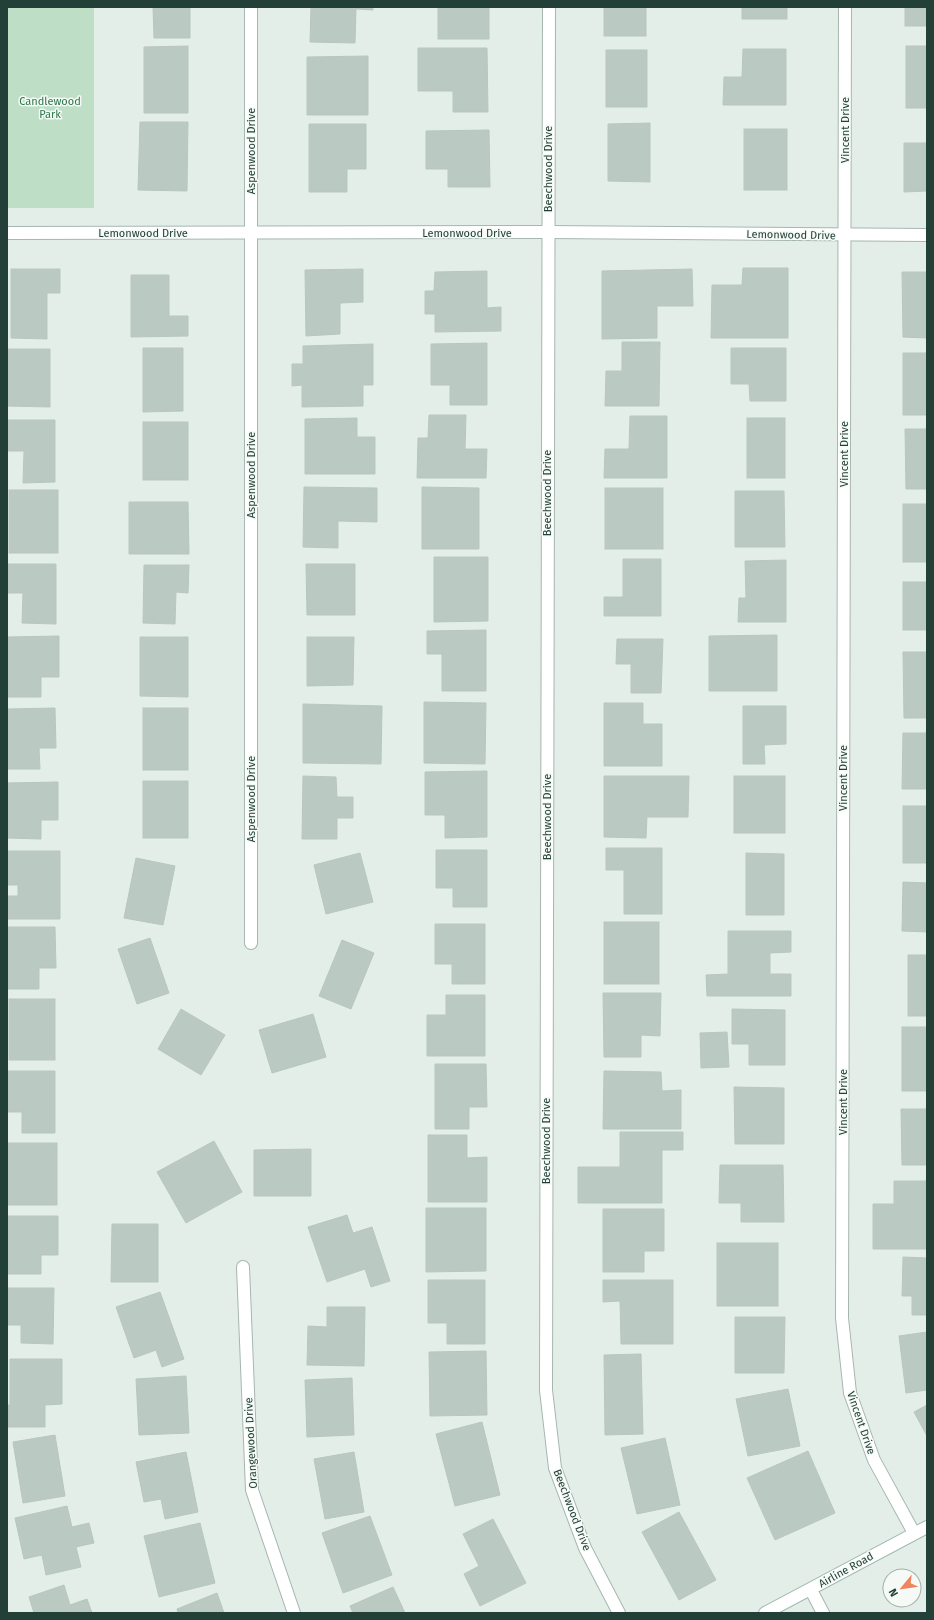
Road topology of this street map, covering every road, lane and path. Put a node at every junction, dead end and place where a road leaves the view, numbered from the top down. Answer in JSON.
{"nodes":[{"id":1,"x":251,"y":7,"type":"edge"},
{"id":2,"x":549,"y":7,"type":"edge"},
{"id":3,"x":845,"y":7,"type":"edge"},
{"id":4,"x":548,"y":232,"type":"junction"},
{"id":5,"x":7,"y":233,"type":"edge"},
{"id":6,"x":251,"y":234,"type":"junction"},
{"id":7,"x":844,"y":235,"type":"junction"},
{"id":8,"x":927,"y":235,"type":"edge"},
{"id":9,"x":251,"y":943,"type":"dead end"},
{"id":10,"x":243,"y":1267,"type":"dead end"},
{"id":11,"x":927,"y":1527,"type":"edge"},
{"id":12,"x":914,"y":1533,"type":"junction"},
{"id":13,"x":811,"y":1590,"type":"junction"},
{"id":14,"x":294,"y":1613,"type":"edge"},
{"id":15,"x":619,"y":1613,"type":"edge"},
{"id":16,"x":765,"y":1613,"type":"edge"},
{"id":17,"x":823,"y":1613,"type":"edge"}],
"edges":[{"from":1,"to":6,"type":"street","name":"Aspenwood Drive"},
{"from":2,"to":4,"type":"street","name":"Beechwood Drive"},
{"from":3,"to":7,"type":"street","name":"Vincent Drive"},
{"from":4,"to":6,"type":"street","name":"Lemonwood Drive"},
{"from":4,"to":7,"type":"street","name":"Lemonwood Drive"},
{"from":4,"to":15,"type":"street","name":"Beechwood Drive"},
{"from":5,"to":6,"type":"street","name":"Lemonwood Drive"},
{"from":6,"to":9,"type":"street","name":"Aspenwood Drive"},
{"from":7,"to":8,"type":"street","name":"Lemonwood Drive"},
{"from":7,"to":12,"type":"street","name":"Vincent Drive"},
{"from":10,"to":14,"type":"street","name":"Orangewood Drive"},
{"from":11,"to":12,"type":"street","name":"Airline Road"},
{"from":12,"to":13,"type":"street","name":"Airline Road"},
{"from":13,"to":16,"type":"street","name":"Airline Road"},
{"from":13,"to":17,"type":"street"}]}
